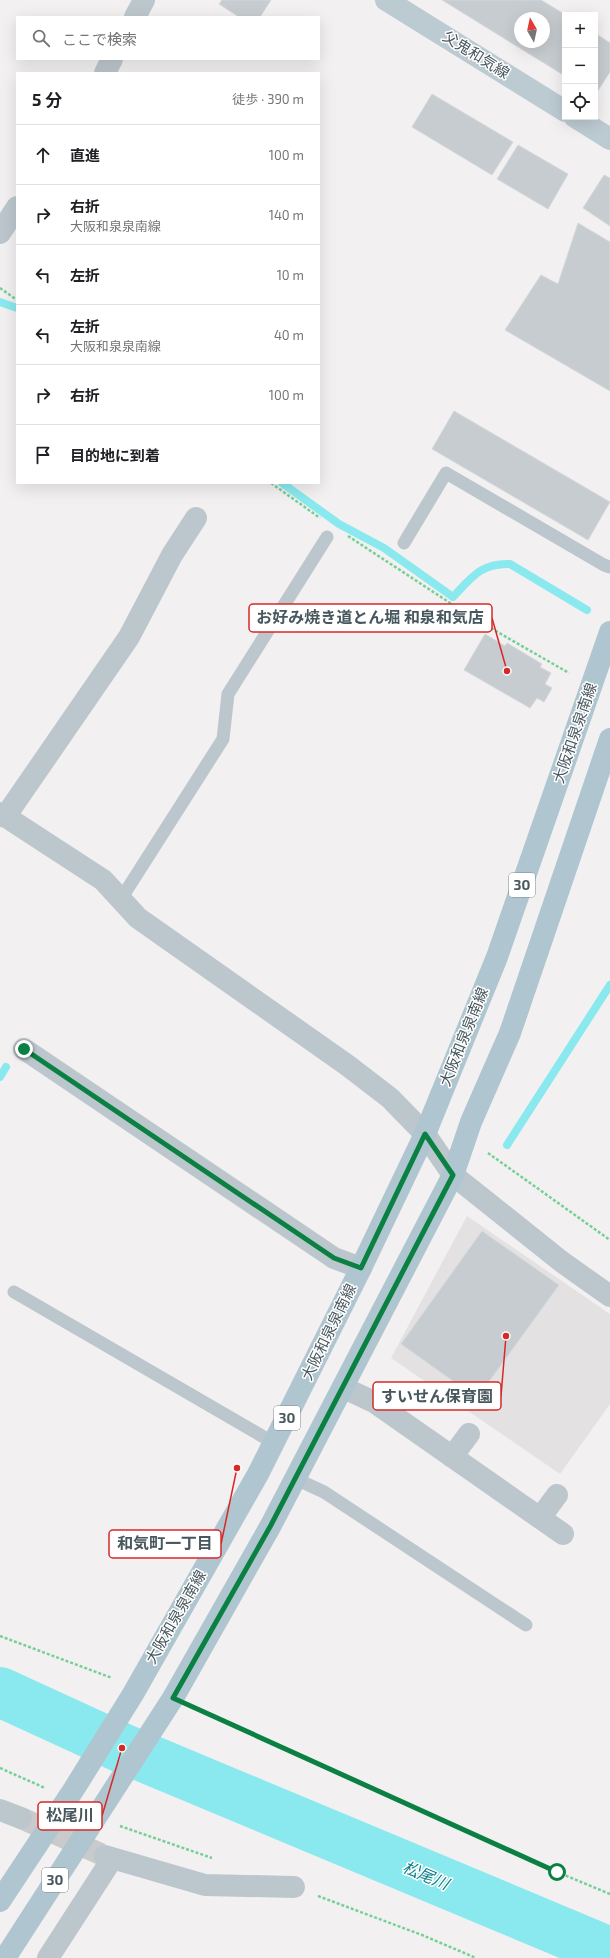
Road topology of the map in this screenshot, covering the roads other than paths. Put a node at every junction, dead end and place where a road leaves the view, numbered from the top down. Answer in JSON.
{"nodes":[{"id":1,"x":144,"y":0,"type":"edge"},
{"id":2,"x":386,"y":0,"type":"edge"},
{"id":3,"x":136,"y":16,"type":"edge"},
{"id":4,"x":111,"y":60,"type":"edge"},
{"id":5,"x":105,"y":72,"type":"edge"},
{"id":6,"x":562,"y":109,"type":"edge"},
{"id":7,"x":580,"y":120,"type":"edge"},
{"id":8,"x":610,"y":139,"type":"edge"},
{"id":9,"x":16,"y":209,"type":"edge"},
{"id":10,"x":0,"y":233,"type":"edge"},
{"id":11,"x":196,"y":518,"type":"dead end"},
{"id":12,"x":327,"y":537,"type":"dead end"},
{"id":13,"x":404,"y":543,"type":"dead end"},
{"id":14,"x":610,"y":567,"type":"edge"},
{"id":15,"x":610,"y":632,"type":"edge"},
{"id":16,"x":610,"y":738,"type":"edge"},
{"id":17,"x":2,"y":815,"type":"edge"},
{"id":18,"x":121,"y":899,"type":"junction"},
{"id":19,"x":24,"y":1049,"type":"dead end"},
{"id":20,"x":425,"y":1134,"type":"junction"},
{"id":21,"x":453,"y":1175,"type":"junction"},
{"id":22,"x":361,"y":1268,"type":"junction"},
{"id":23,"x":14,"y":1292,"type":"dead end"},
{"id":24,"x":610,"y":1296,"type":"edge"},
{"id":25,"x":344,"y":1388,"type":"junction"},
{"id":26,"x":469,"y":1434,"type":"dead end"},
{"id":27,"x":274,"y":1443,"type":"junction"},
{"id":28,"x":452,"y":1457,"type":"junction"},
{"id":29,"x":296,"y":1479,"type":"junction"},
{"id":30,"x":557,"y":1495,"type":"dead end"},
{"id":31,"x":540,"y":1518,"type":"junction"},
{"id":32,"x":563,"y":1534,"type":"dead end"},
{"id":33,"x":526,"y":1625,"type":"dead end"},
{"id":34,"x":294,"y":1887,"type":"dead end"},
{"id":35,"x":0,"y":1901,"type":"edge"},
{"id":36,"x":4,"y":1958,"type":"edge"},
{"id":37,"x":48,"y":1958,"type":"edge"}],
"edges":[{"from":1,"to":3,"type":"street"},
{"from":2,"to":6,"type":"main road","name":"父鬼和気線"},
{"from":4,"to":5,"type":"street"},
{"from":7,"to":8,"type":"main road"},
{"from":9,"to":10,"type":"street"},
{"from":11,"to":17,"type":"street"},
{"from":12,"to":18,"type":"lane"},
{"from":13,"to":14,"type":"lane"},
{"from":15,"to":20,"type":"main road","name":"大阪和泉泉南線","number":"30"},
{"from":16,"to":21,"type":"main road","number":"30"},
{"from":17,"to":18,"type":"street"},
{"from":18,"to":20,"type":"street"},
{"from":19,"to":22,"type":"street"},
{"from":20,"to":21,"type":"street"},
{"from":20,"to":22,"type":"main road","name":"大阪和泉泉南線","number":"30"},
{"from":21,"to":24,"type":"street"},
{"from":21,"to":25,"type":"main road","number":"30"},
{"from":22,"to":27,"type":"main road","name":"大阪和泉泉南線","number":"30"},
{"from":23,"to":27,"type":"lane"},
{"from":25,"to":28,"type":"street"},
{"from":25,"to":29,"type":"main road","number":"30"},
{"from":26,"to":28,"type":"street"},
{"from":27,"to":35,"type":"main road","name":"大阪和泉泉南線","number":"30"},
{"from":28,"to":31,"type":"street"},
{"from":29,"to":33,"type":"lane"},
{"from":29,"to":36,"type":"main road","number":"30"},
{"from":30,"to":31,"type":"street"},
{"from":31,"to":32,"type":"street"},
{"from":34,"to":37,"type":"street"}]}
